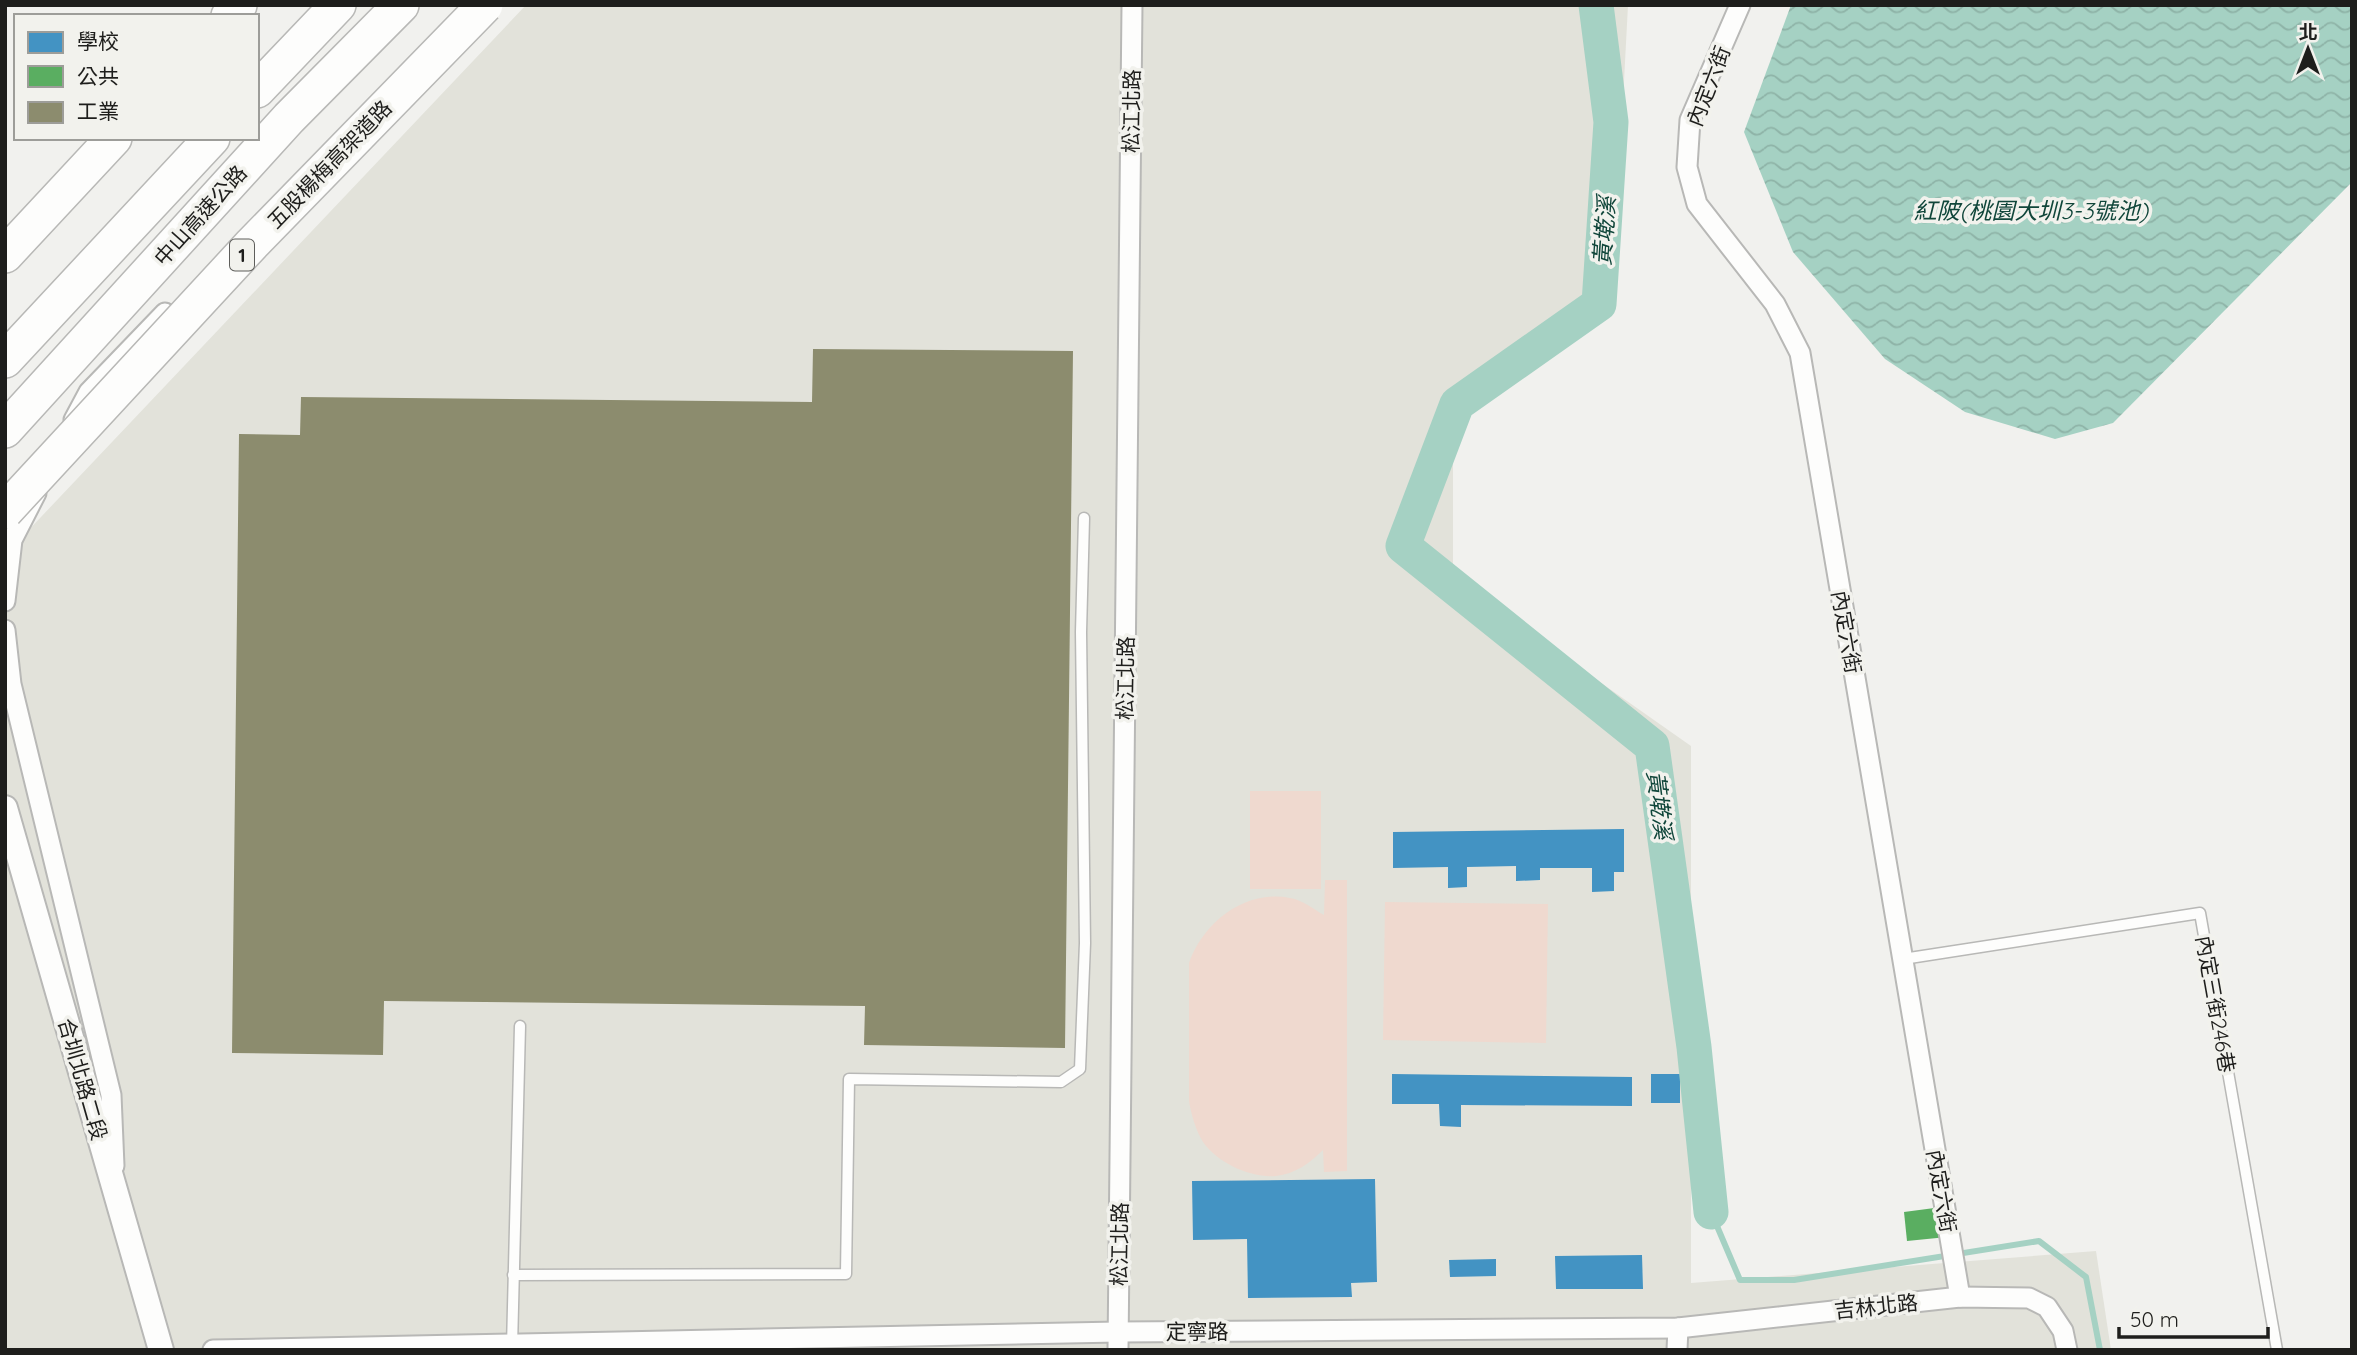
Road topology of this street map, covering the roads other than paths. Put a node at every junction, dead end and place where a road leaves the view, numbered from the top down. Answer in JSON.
{"nodes":[{"id":1,"x":338,"y":5,"type":"edge"},
{"id":2,"x":401,"y":5,"type":"edge"},
{"id":3,"x":463,"y":5,"type":"edge"},
{"id":4,"x":485,"y":5,"type":"edge"},
{"id":5,"x":1132,"y":5,"type":"edge"},
{"id":6,"x":1740,"y":5,"type":"edge"},
{"id":7,"x":259,"y":88,"type":"edge"},
{"id":8,"x":112,"y":140,"type":"edge"},
{"id":9,"x":210,"y":140,"type":"edge"},
{"id":10,"x":5,"y":255,"type":"edge"},
{"id":11,"x":5,"y":360,"type":"edge"},
{"id":12,"x":7,"y":428,"type":"edge"},
{"id":13,"x":5,"y":511,"type":"edge"},
{"id":14,"x":1084,"y":518,"type":"dead end"},
{"id":15,"x":5,"y":601,"type":"edge"},
{"id":16,"x":5,"y":630,"type":"edge"},
{"id":17,"x":5,"y":808,"type":"edge"},
{"id":18,"x":74,"y":946,"type":"junction"},
{"id":19,"x":1903,"y":959,"type":"junction"},
{"id":20,"x":62,"y":1007,"type":"junction"},
{"id":21,"x":520,"y":1026,"type":"dead end"},
{"id":22,"x":115,"y":1189,"type":"junction"},
{"id":23,"x":513,"y":1275,"type":"junction"},
{"id":24,"x":1960,"y":1297,"type":"junction"},
{"id":25,"x":1678,"y":1328,"type":"junction"},
{"id":26,"x":1118,"y":1341,"type":"edge"},
{"id":27,"x":512,"y":1347,"type":"edge"},
{"id":28,"x":161,"y":1350,"type":"edge"},
{"id":29,"x":213,"y":1350,"type":"edge"},
{"id":30,"x":1677,"y":1350,"type":"edge"},
{"id":31,"x":2067,"y":1350,"type":"edge"},
{"id":32,"x":2277,"y":1350,"type":"edge"}],
"edges":[{"from":1,"to":7,"type":"highway"},
{"from":2,"to":12,"type":"highway","name":"中山高速公路"},
{"from":3,"to":15,"type":"street"},
{"from":4,"to":13,"type":"highway","name":"五股楊梅高架道路","number":"1","bridge":true},
{"from":5,"to":26,"type":"street","name":"松江北路"},
{"from":6,"to":19,"type":"street","name":"內定六街"},
{"from":8,"to":10,"type":"highway"},
{"from":9,"to":11,"type":"highway","name":"中山高速公路"},
{"from":14,"to":23,"type":"lane"},
{"from":16,"to":18,"type":"street"},
{"from":17,"to":20,"type":"street","name":"合圳北路二段"},
{"from":18,"to":20,"type":"street"},
{"from":18,"to":22,"type":"street"},
{"from":19,"to":24,"type":"street","name":"內定六街"},
{"from":19,"to":32,"type":"lane","name":"內定三街246巷"},
{"from":20,"to":22,"type":"street","name":"合圳北路二段"},
{"from":21,"to":23,"type":"lane"},
{"from":22,"to":28,"type":"street","name":"合圳北路二段"},
{"from":23,"to":27,"type":"lane"},
{"from":24,"to":25,"type":"street","name":"吉林北路"},
{"from":24,"to":31,"type":"street","name":"吉林北路"},
{"from":25,"to":26,"type":"street","name":"定寧路"},
{"from":25,"to":30,"type":"street"},
{"from":26,"to":27,"type":"street","name":"定寧路"},
{"from":27,"to":29,"type":"street","name":"定寧路"}]}
